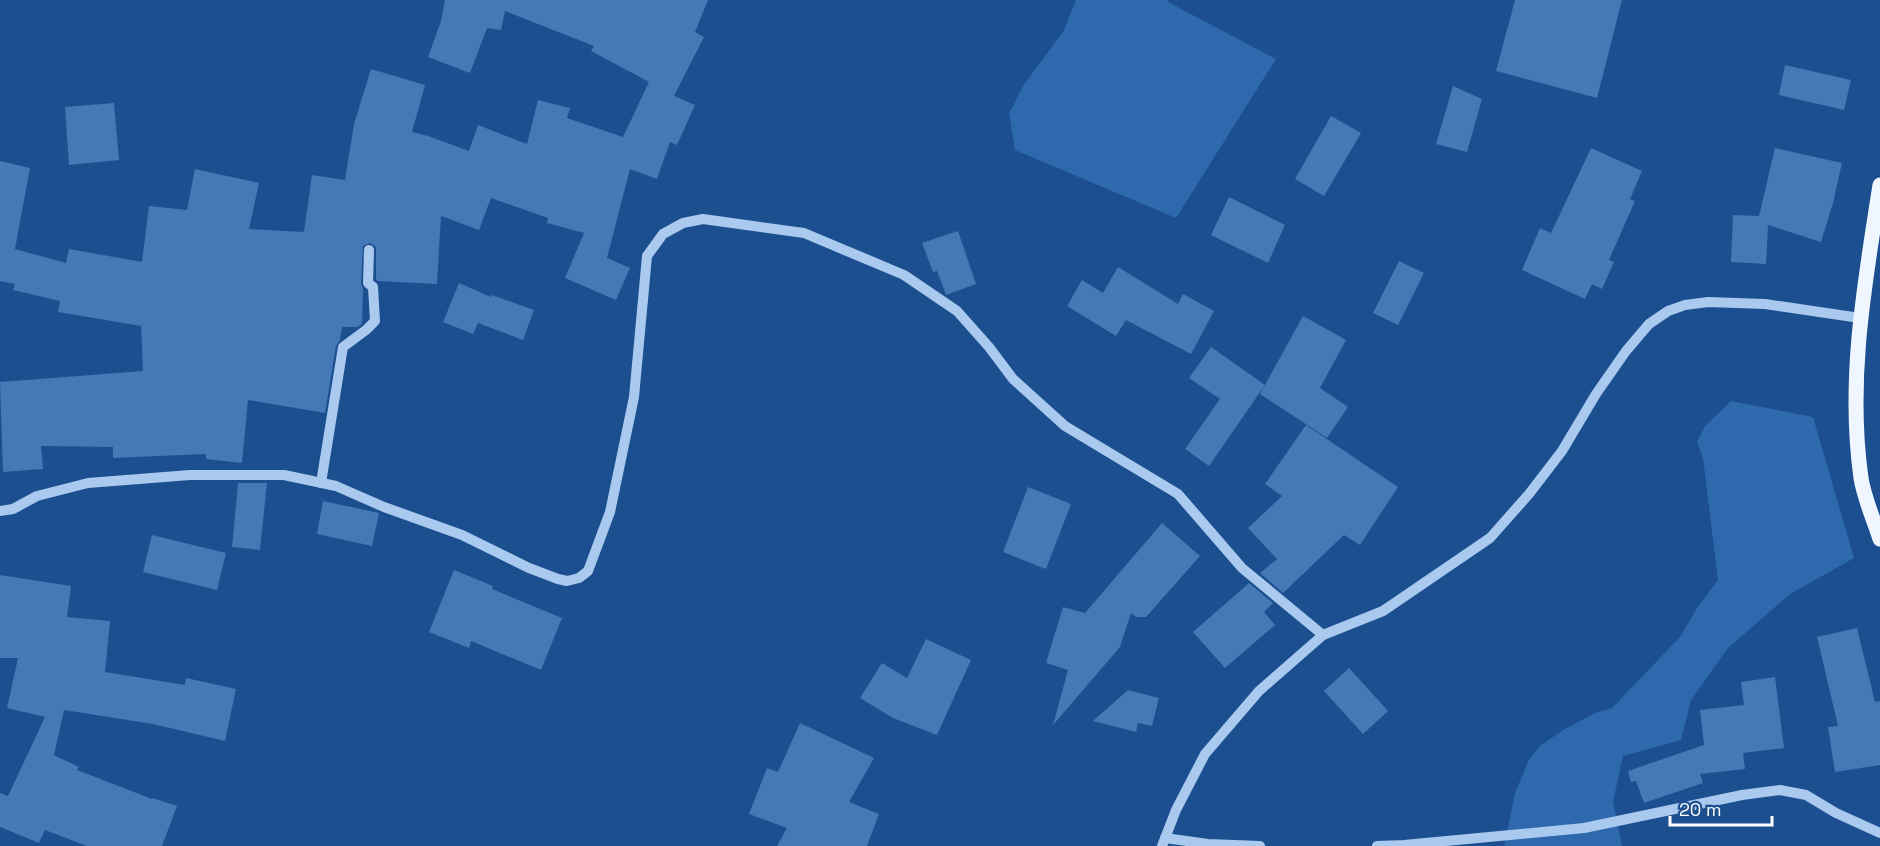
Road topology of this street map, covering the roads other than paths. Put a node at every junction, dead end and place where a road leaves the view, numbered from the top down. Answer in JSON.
{"nodes":[{"id":1,"x":1880,"y":184,"type":"edge"},
{"id":2,"x":369,"y":250,"type":"dead end"},
{"id":3,"x":1860,"y":318,"type":"junction"},
{"id":4,"x":321,"y":483,"type":"junction"},
{"id":5,"x":0,"y":511,"type":"edge"},
{"id":6,"x":1880,"y":539,"type":"edge"},
{"id":7,"x":1323,"y":635,"type":"junction"},
{"id":8,"x":1880,"y":833,"type":"edge"},
{"id":9,"x":1163,"y":842,"type":"edge"},
{"id":10,"x":1260,"y":846,"type":"edge"},
{"id":11,"x":1377,"y":846,"type":"edge"}],
"edges":[{"from":1,"to":3,"type":"main road"},
{"from":2,"to":4,"type":"street"},
{"from":3,"to":6,"type":"main road"},
{"from":3,"to":7,"type":"street"},
{"from":4,"to":5,"type":"street"},
{"from":4,"to":7,"type":"street"},
{"from":7,"to":9,"type":"street"},
{"from":8,"to":11,"type":"street"},
{"from":9,"to":10,"type":"street"}]}
